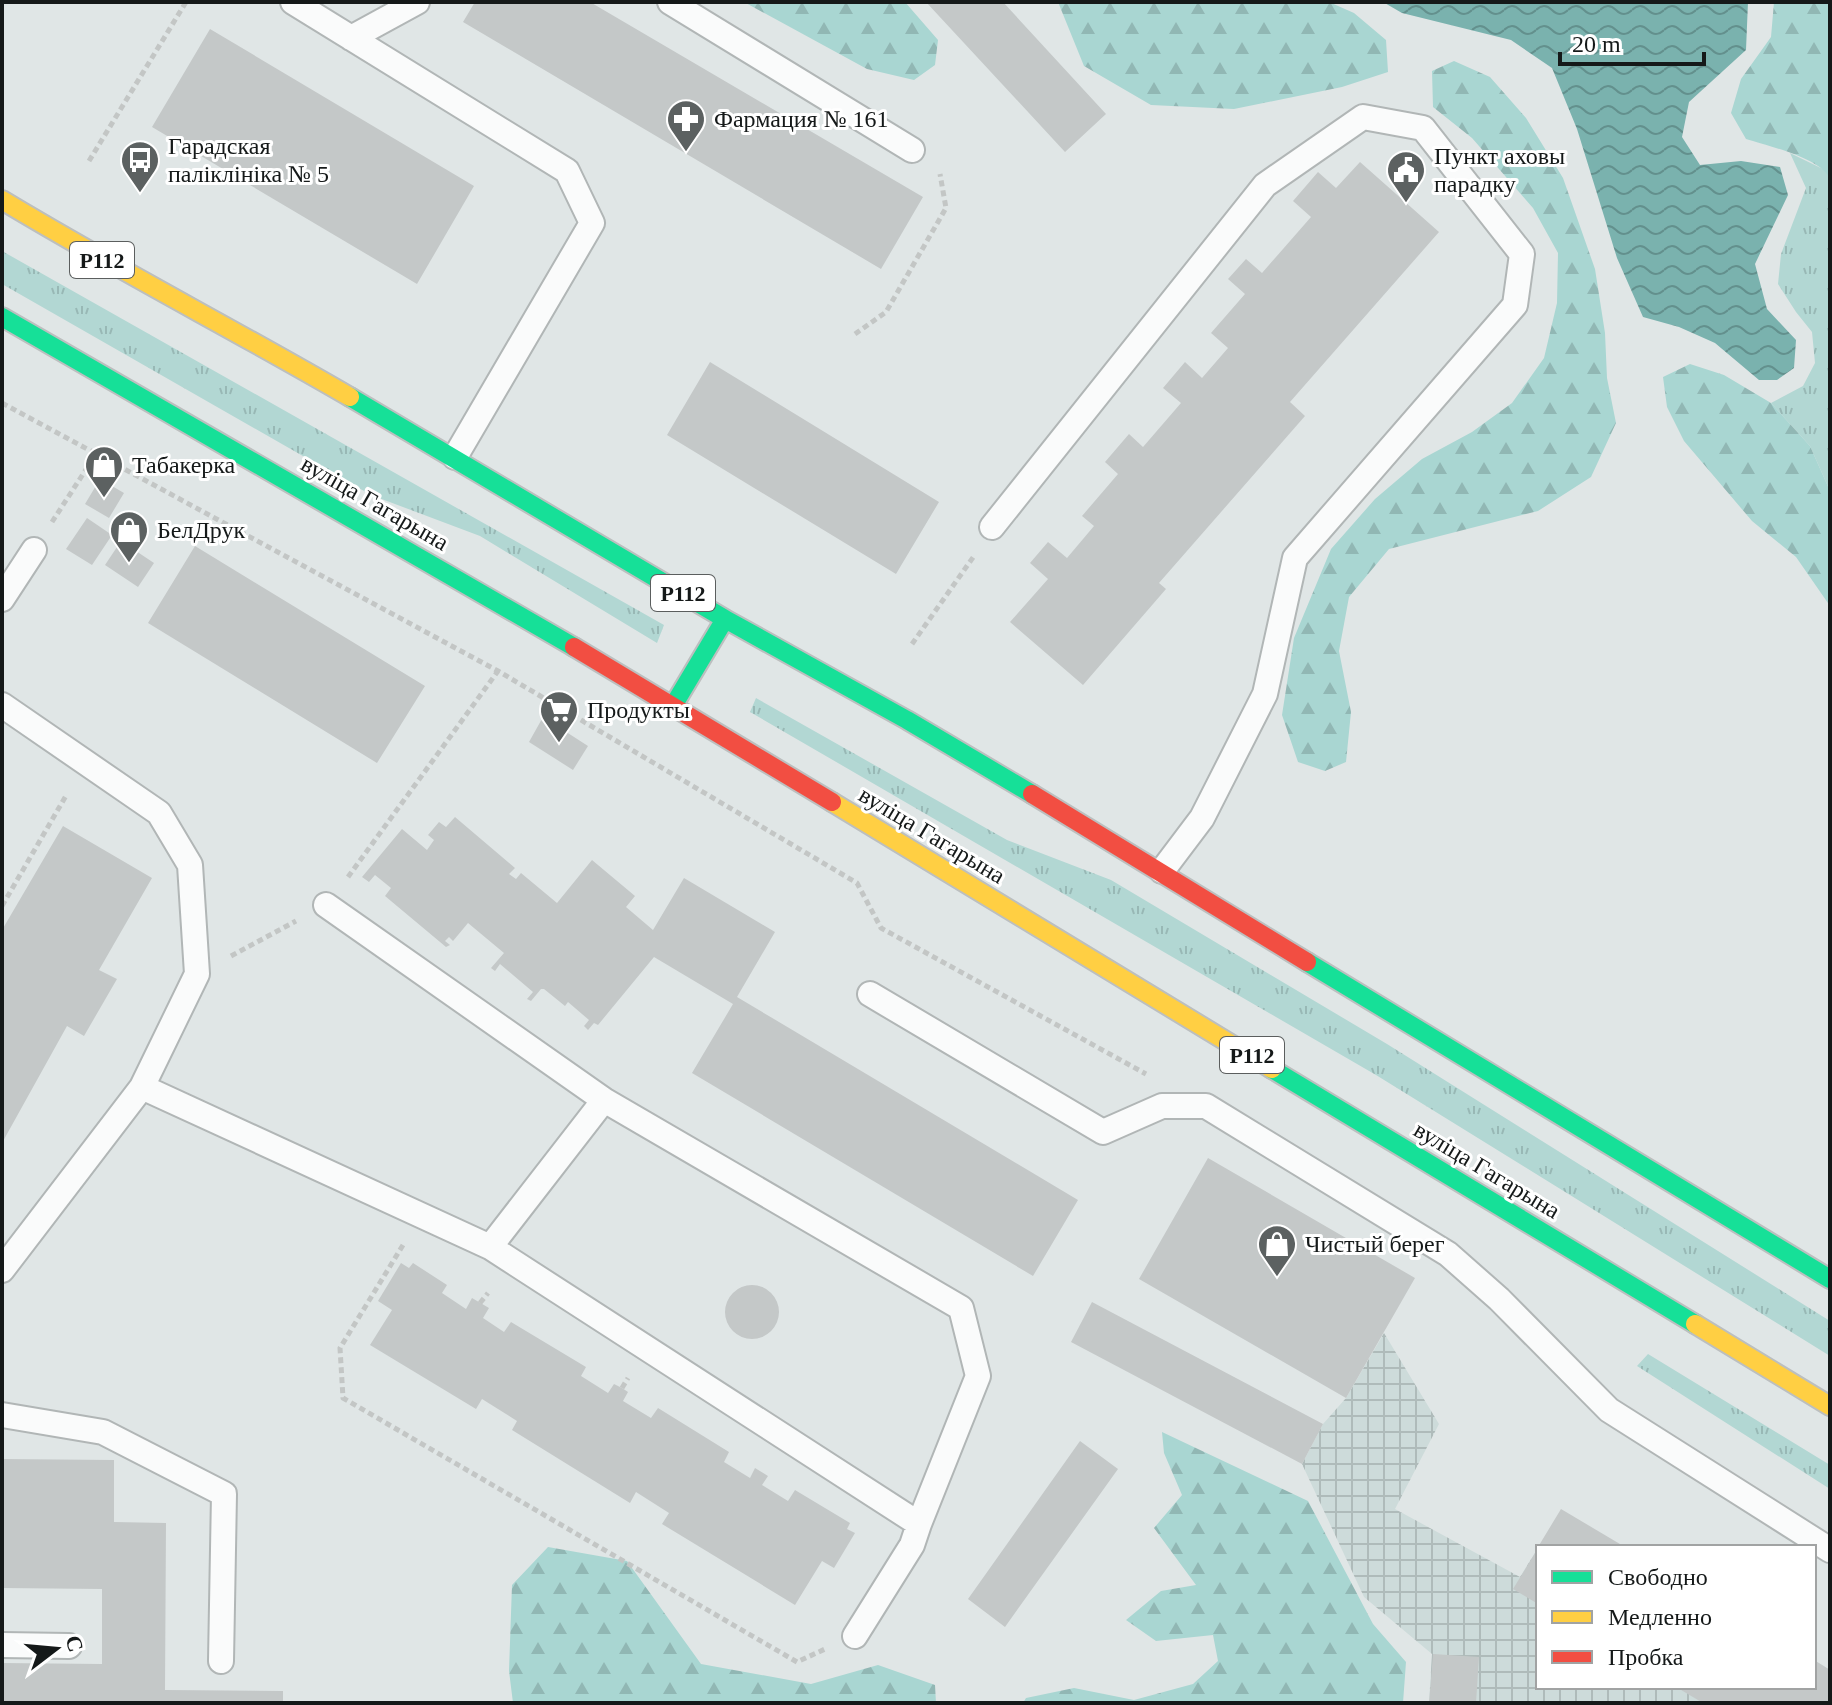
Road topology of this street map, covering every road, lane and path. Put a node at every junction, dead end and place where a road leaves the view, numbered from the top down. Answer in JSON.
{"nodes":[{"id":1,"x":186,"y":2,"type":"edge"},
{"id":2,"x":293,"y":2,"type":"edge"},
{"id":3,"x":417,"y":2,"type":"edge"},
{"id":4,"x":670,"y":2,"type":"edge"},
{"id":5,"x":351,"y":38,"type":"junction"},
{"id":6,"x":912,"y":150,"type":"joint"},
{"id":7,"x":89,"y":161,"type":"dead end"},
{"id":8,"x":2,"y":200,"type":"edge"},
{"id":9,"x":2,"y":317,"type":"edge"},
{"id":10,"x":855,"y":334,"type":"dead end"},
{"id":11,"x":2,"y":403,"type":"edge"},
{"id":12,"x":96,"y":454,"type":"junction"},
{"id":13,"x":455,"y":457,"type":"junction"},
{"id":14,"x":992,"y":527,"type":"dead end"},
{"id":15,"x":34,"y":550,"type":"joint"},
{"id":16,"x":965,"y":570,"type":"dead end"},
{"id":17,"x":2,"y":599,"type":"edge"},
{"id":18,"x":725,"y":619,"type":"junction"},
{"id":19,"x":912,"y":644,"type":"dead end"},
{"id":20,"x":498,"y":671,"type":"junction"},
{"id":21,"x":2,"y":705,"type":"edge"},
{"id":22,"x":673,"y":706,"type":"junction"},
{"id":23,"x":85,"y":762,"type":"junction"},
{"id":24,"x":1162,"y":871,"type":"junction"},
{"id":25,"x":326,"y":905,"type":"junction"},
{"id":26,"x":2,"y":906,"type":"edge"},
{"id":27,"x":197,"y":974,"type":"junction"},
{"id":28,"x":870,"y":994,"type":"dead end"},
{"id":29,"x":142,"y":1087,"type":"junction"},
{"id":30,"x":604,"y":1100,"type":"junction"},
{"id":31,"x":1162,"y":1106,"type":"junction"},
{"id":32,"x":490,"y":1247,"type":"junction"},
{"id":33,"x":416,"y":1250,"type":"dead end"},
{"id":34,"x":2,"y":1270,"type":"edge"},
{"id":35,"x":1830,"y":1279,"type":"edge"},
{"id":36,"x":476,"y":1286,"type":"dead end"},
{"id":37,"x":488,"y":1293,"type":"junction"},
{"id":38,"x":500,"y":1301,"type":"dead end"},
{"id":39,"x":480,"y":1303,"type":"dead end"},
{"id":40,"x":616,"y":1369,"type":"dead end"},
{"id":41,"x":641,"y":1385,"type":"dead end"},
{"id":42,"x":1830,"y":1406,"type":"edge"},
{"id":43,"x":2,"y":1415,"type":"edge"},
{"id":44,"x":919,"y":1524,"type":"junction"},
{"id":45,"x":1830,"y":1550,"type":"edge"},
{"id":46,"x":855,"y":1636,"type":"joint"},
{"id":47,"x":2,"y":1645,"type":"edge"},
{"id":48,"x":69,"y":1646,"type":"dead end"},
{"id":49,"x":221,"y":1661,"type":"dead end"}],
"edges":[{"from":1,"to":7,"type":"path"},
{"from":2,"to":5,"type":"lane"},
{"from":3,"to":5,"type":"lane"},
{"from":4,"to":6,"type":"lane"},
{"from":5,"to":13,"type":"lane"},
{"from":6,"to":10,"type":"path"},
{"from":8,"to":13,"type":"main road","number":"Р112"},
{"from":9,"to":22,"type":"main road","name":"вуліца Гагарына","number":"Р112"},
{"from":11,"to":12,"type":"path"},
{"from":12,"to":15,"type":"path"},
{"from":12,"to":20,"type":"path"},
{"from":13,"to":18,"type":"main road","number":"Р112"},
{"from":14,"to":24,"type":"lane"},
{"from":15,"to":17,"type":"lane"},
{"from":16,"to":19,"type":"path"},
{"from":18,"to":22,"type":"main road"},
{"from":18,"to":24,"type":"main road","number":"Р112"},
{"from":20,"to":25,"type":"path"},
{"from":20,"to":31,"type":"path"},
{"from":21,"to":23,"type":"lane"},
{"from":22,"to":42,"type":"main road","name":"вуліца Гагарына","number":"Р112"},
{"from":23,"to":26,"type":"path"},
{"from":23,"to":27,"type":"lane"},
{"from":24,"to":35,"type":"main road","number":"Р112"},
{"from":25,"to":27,"type":"path"},
{"from":25,"to":30,"type":"lane"},
{"from":27,"to":29,"type":"lane"},
{"from":28,"to":31,"type":"lane"},
{"from":29,"to":32,"type":"lane"},
{"from":29,"to":34,"type":"lane"},
{"from":30,"to":32,"type":"lane"},
{"from":30,"to":44,"type":"lane"},
{"from":31,"to":45,"type":"lane"},
{"from":32,"to":44,"type":"lane"},
{"from":33,"to":46,"type":"path"},
{"from":36,"to":37,"type":"path"},
{"from":37,"to":38,"type":"path"},
{"from":37,"to":39,"type":"path"},
{"from":40,"to":41,"type":"path"},
{"from":43,"to":49,"type":"lane"},
{"from":44,"to":46,"type":"lane"},
{"from":47,"to":48,"type":"lane"}]}
